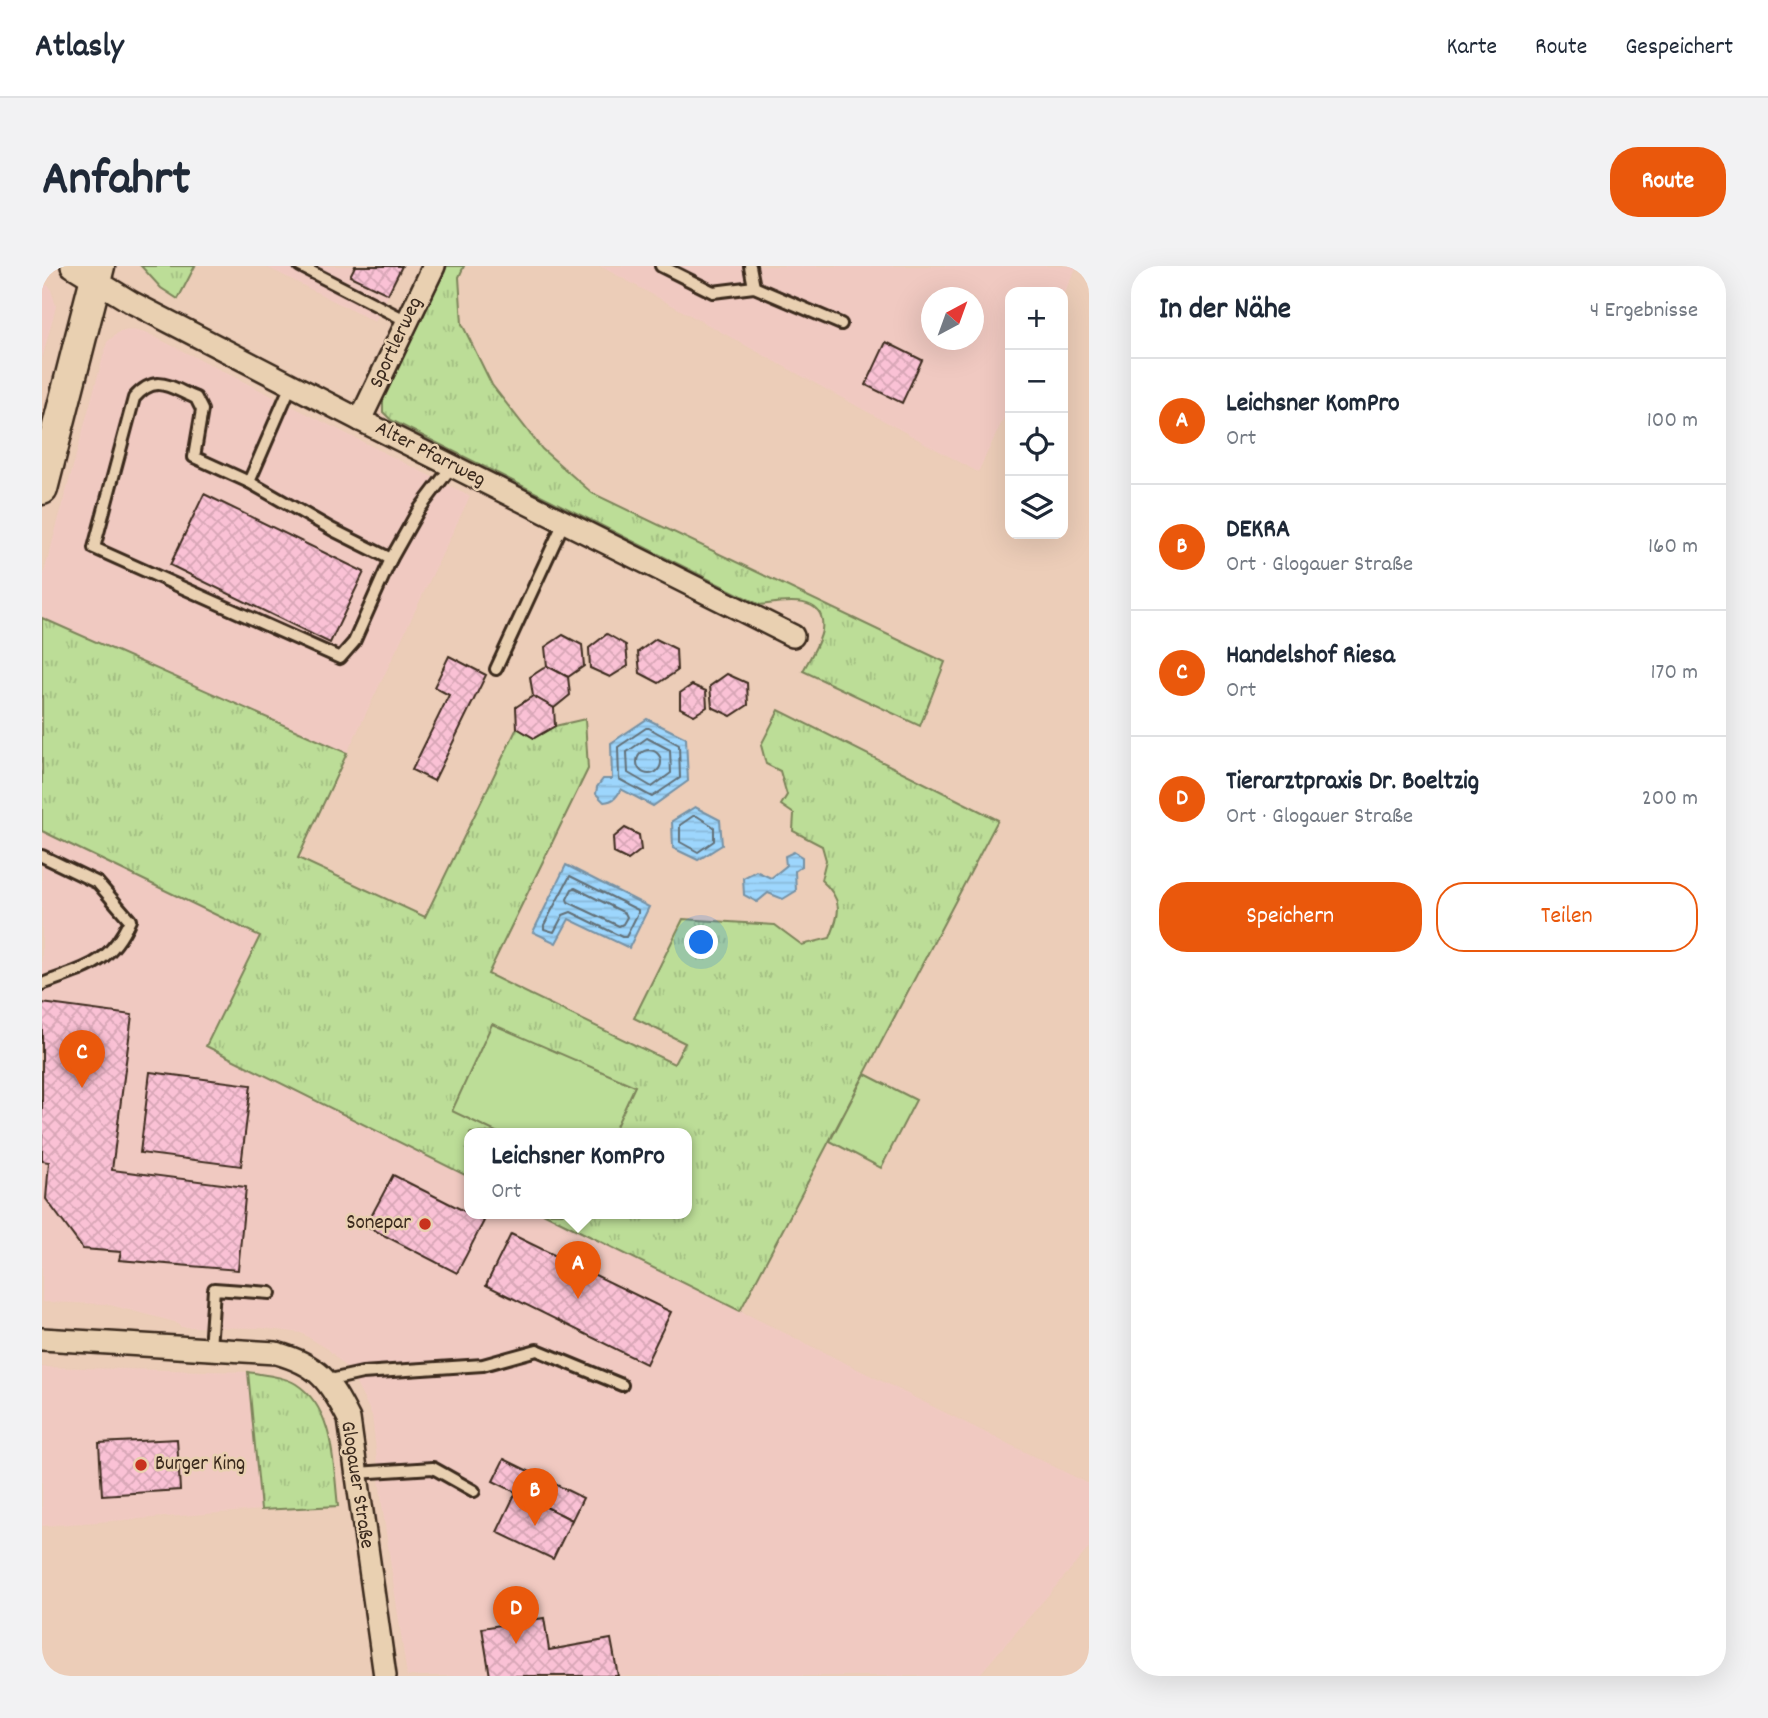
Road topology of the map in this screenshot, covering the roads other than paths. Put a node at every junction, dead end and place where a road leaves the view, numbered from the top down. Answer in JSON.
{"nodes":[{"id":1,"x":300,"y":266,"type":"edge"},
{"id":2,"x":434,"y":266,"type":"edge"},
{"id":3,"x":661,"y":266,"type":"edge"},
{"id":4,"x":750,"y":266,"type":"edge"},
{"id":5,"x":88,"y":270,"type":"edge"},
{"id":6,"x":754,"y":287,"type":"junction"},
{"id":7,"x":407,"y":321,"type":"junction"},
{"id":8,"x":841,"y":324,"type":"dead end"},
{"id":9,"x":291,"y":385,"type":"junction"},
{"id":10,"x":360,"y":420,"type":"junction"},
{"id":11,"x":452,"y":466,"type":"junction"},
{"id":12,"x":249,"y":482,"type":"junction"},
{"id":13,"x":42,"y":489,"type":"edge"},
{"id":14,"x":564,"y":522,"type":"junction"},
{"id":15,"x":391,"y":559,"type":"junction"},
{"id":16,"x":793,"y":636,"type":"dead end"},
{"id":17,"x":496,"y":669,"type":"dead end"},
{"id":18,"x":42,"y":856,"type":"edge"},
{"id":19,"x":42,"y":984,"type":"edge"},
{"id":20,"x":270,"y":1293,"type":"dead end"},
{"id":21,"x":42,"y":1339,"type":"edge"},
{"id":22,"x":211,"y":1349,"type":"junction"},
{"id":23,"x":326,"y":1381,"type":"junction"},
{"id":24,"x":622,"y":1385,"type":"dead end"},
{"id":25,"x":356,"y":1473,"type":"junction"},
{"id":26,"x":474,"y":1491,"type":"dead end"},
{"id":27,"x":385,"y":1676,"type":"edge"}],
"edges":[{"from":1,"to":7,"type":"lane"},
{"from":2,"to":7,"type":"street","name":"Sportlerweg"},
{"from":3,"to":6,"type":"lane"},
{"from":4,"to":6,"type":"lane"},
{"from":5,"to":9,"type":"street","name":"Alter Pfarrweg"},
{"from":5,"to":13,"type":"street"},
{"from":6,"to":8,"type":"lane"},
{"from":7,"to":10,"type":"street","name":"Sportlerweg"},
{"from":9,"to":10,"type":"street","name":"Alter Pfarrweg"},
{"from":9,"to":12,"type":"lane"},
{"from":10,"to":11,"type":"street","name":"Alter Pfarrweg"},
{"from":11,"to":14,"type":"street","name":"Alter Pfarrweg"},
{"from":11,"to":15,"type":"lane"},
{"from":12,"to":15,"type":"lane"},
{"from":12,"to":15,"type":"lane"},
{"from":14,"to":16,"type":"street","name":"Alter Pfarrweg"},
{"from":14,"to":17,"type":"lane"},
{"from":18,"to":19,"type":"lane"},
{"from":20,"to":22,"type":"lane"},
{"from":21,"to":22,"type":"street","name":"Glogauer Straße"},
{"from":22,"to":23,"type":"street","name":"Glogauer Straße"},
{"from":23,"to":24,"type":"lane"},
{"from":23,"to":25,"type":"street","name":"Glogauer Straße"},
{"from":25,"to":26,"type":"lane"},
{"from":25,"to":27,"type":"street","name":"Glogauer Straße"}]}
